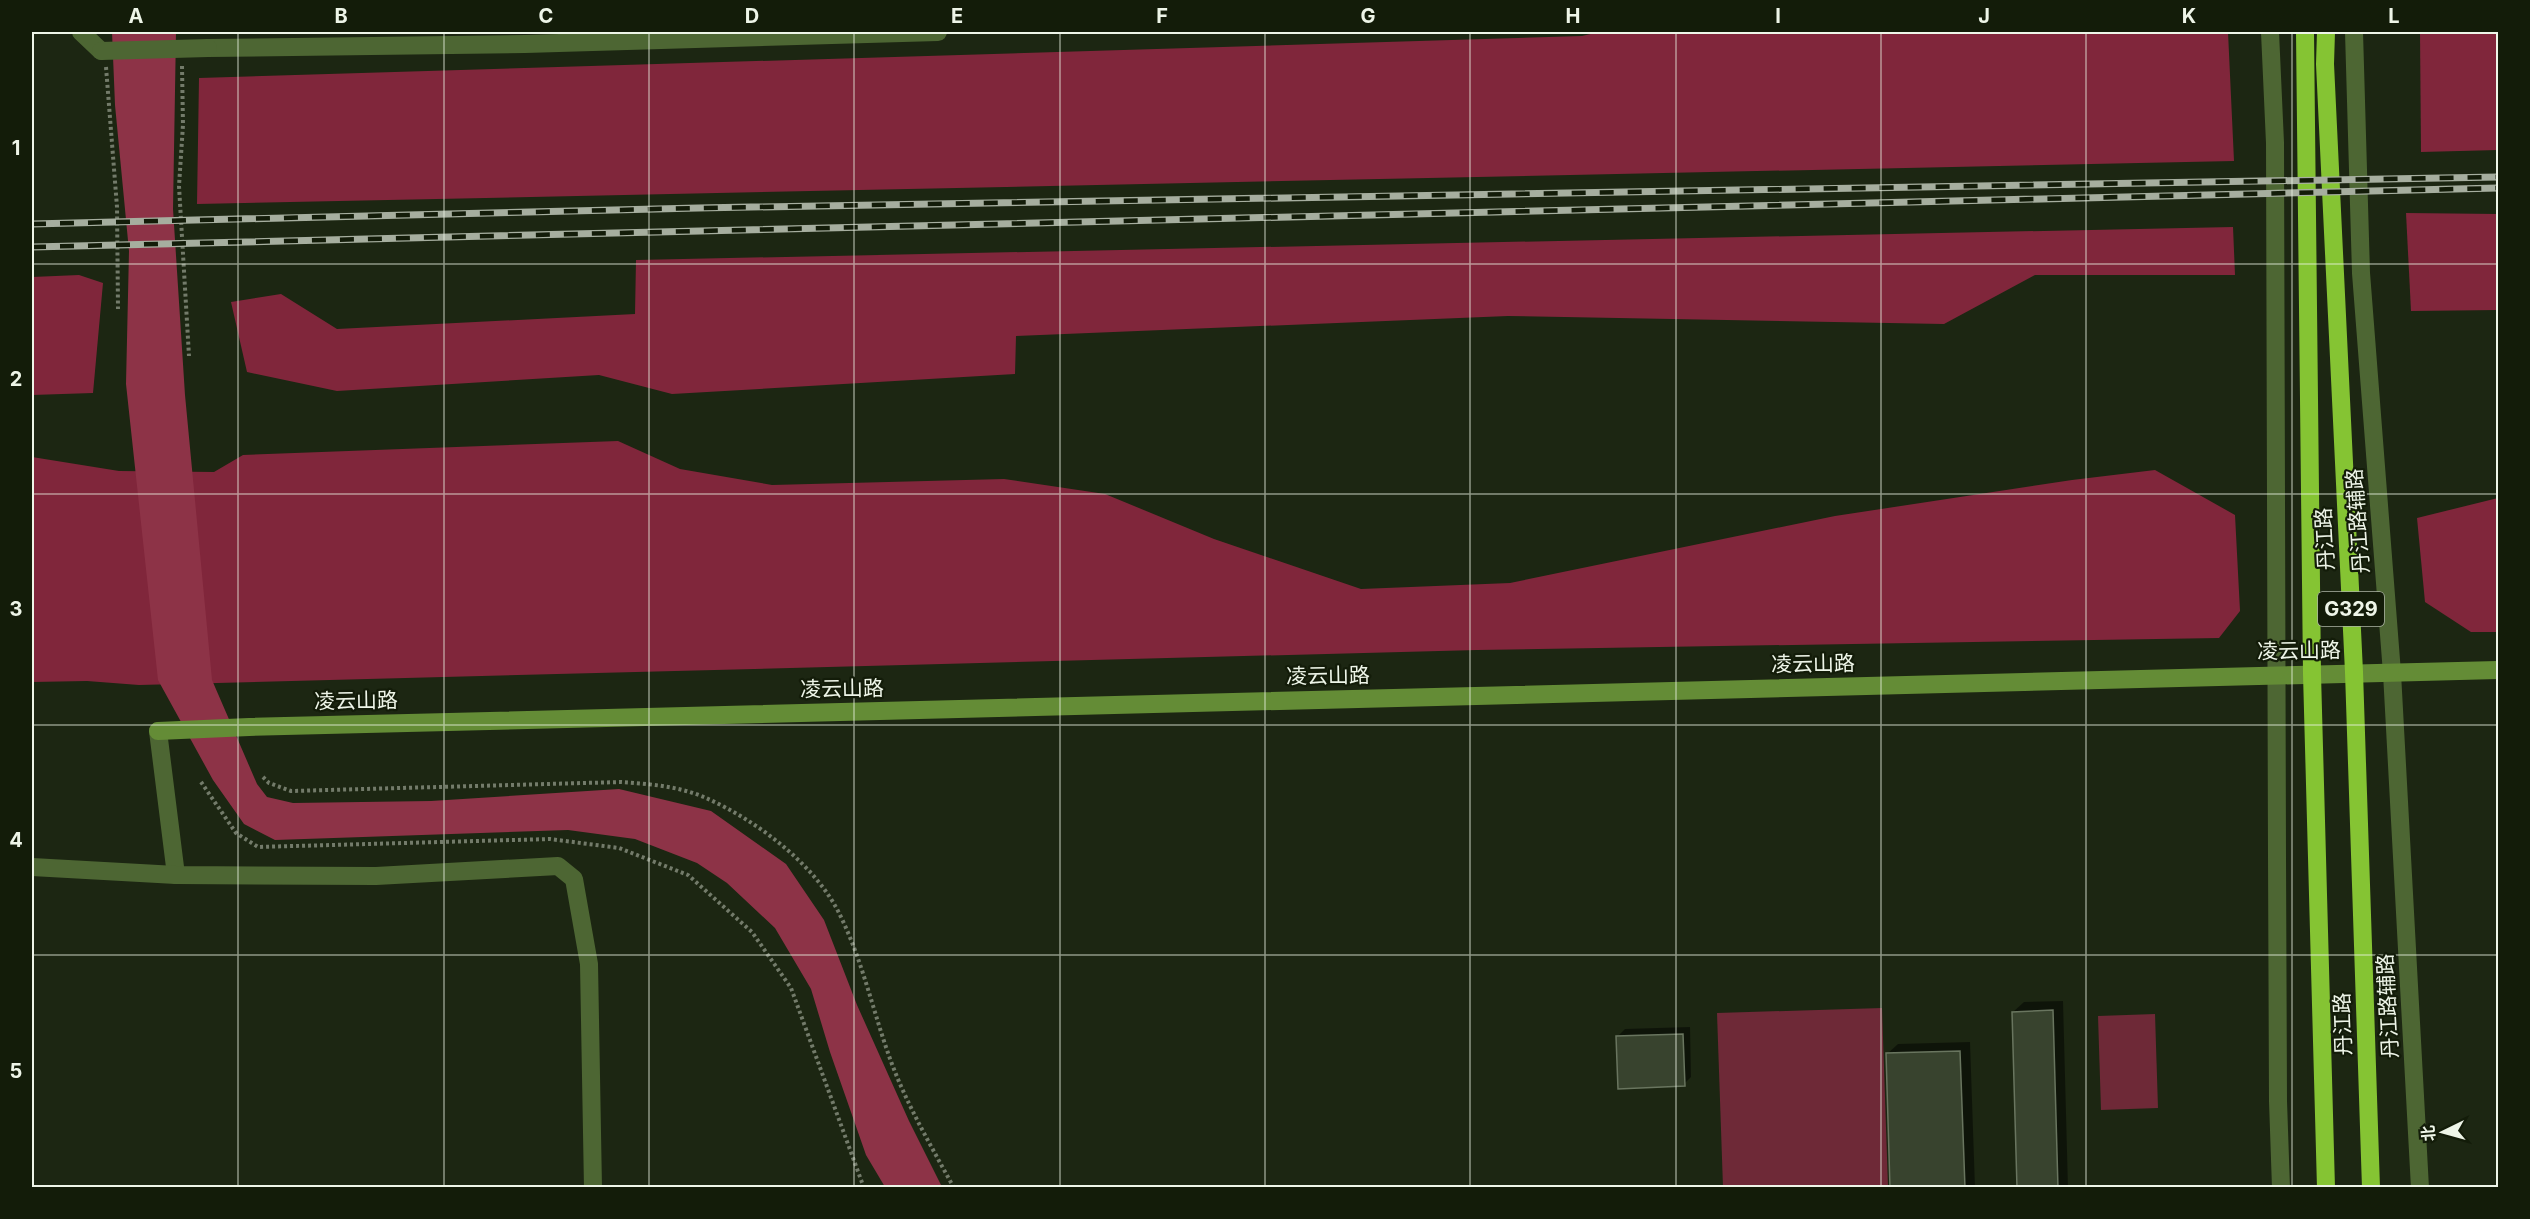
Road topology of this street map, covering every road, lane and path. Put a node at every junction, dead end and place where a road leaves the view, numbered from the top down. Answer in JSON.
{"nodes":[{"id":1,"x":81,"y":32,"type":"edge"},
{"id":2,"x":938,"y":32,"type":"edge"},
{"id":3,"x":2270,"y":32,"type":"edge"},
{"id":4,"x":2305,"y":32,"type":"edge"},
{"id":5,"x":2326,"y":32,"type":"edge"},
{"id":6,"x":2354,"y":32,"type":"edge"},
{"id":7,"x":182,"y":55,"type":"dead end"},
{"id":8,"x":103,"y":57,"type":"junction"},
{"id":9,"x":118,"y":309,"type":"dead end"},
{"id":10,"x":189,"y":356,"type":"dead end"},
{"id":11,"x":2499,"y":670,"type":"edge"},
{"id":12,"x":2354,"y":672,"type":"junction"},
{"id":13,"x":2392,"y":673,"type":"junction"},
{"id":14,"x":2276,"y":674,"type":"junction"},
{"id":15,"x":2312,"y":674,"type":"junction"},
{"id":16,"x":263,"y":777,"type":"dead end"},
{"id":17,"x":32,"y":867,"type":"edge"},
{"id":18,"x":176,"y":874,"type":"junction"},
{"id":19,"x":593,"y":1188,"type":"edge"},
{"id":20,"x":954,"y":1188,"type":"edge"},
{"id":21,"x":2281,"y":1188,"type":"edge"},
{"id":22,"x":2326,"y":1188,"type":"edge"},
{"id":23,"x":2371,"y":1188,"type":"edge"},
{"id":24,"x":2420,"y":1188,"type":"edge"}],
"edges":[{"from":1,"to":8,"type":"street"},
{"from":2,"to":8,"type":"street","bridge":true},
{"from":3,"to":14,"type":"street"},
{"from":4,"to":15,"type":"highway","name":"丹江路","number":"G329"},
{"from":5,"to":12,"type":"highway","name":"丹江路","number":"G329"},
{"from":6,"to":13,"type":"street","name":"丹江路辅路"},
{"from":7,"to":10,"type":"path"},
{"from":8,"to":9,"type":"path"},
{"from":11,"to":13,"type":"street","name":"凌云山路"},
{"from":12,"to":13,"type":"street","name":"凌云山路"},
{"from":12,"to":15,"type":"street","name":"凌云山路"},
{"from":12,"to":23,"type":"highway","name":"丹江路","number":"G329"},
{"from":13,"to":24,"type":"street","name":"丹江路辅路"},
{"from":14,"to":15,"type":"street","name":"凌云山路"},
{"from":14,"to":18,"type":"street","name":"凌云山路"},
{"from":14,"to":21,"type":"street"},
{"from":15,"to":22,"type":"highway","name":"丹江路","number":"G329"},
{"from":16,"to":20,"type":"path"},
{"from":17,"to":18,"type":"street"},
{"from":18,"to":19,"type":"street"}]}
